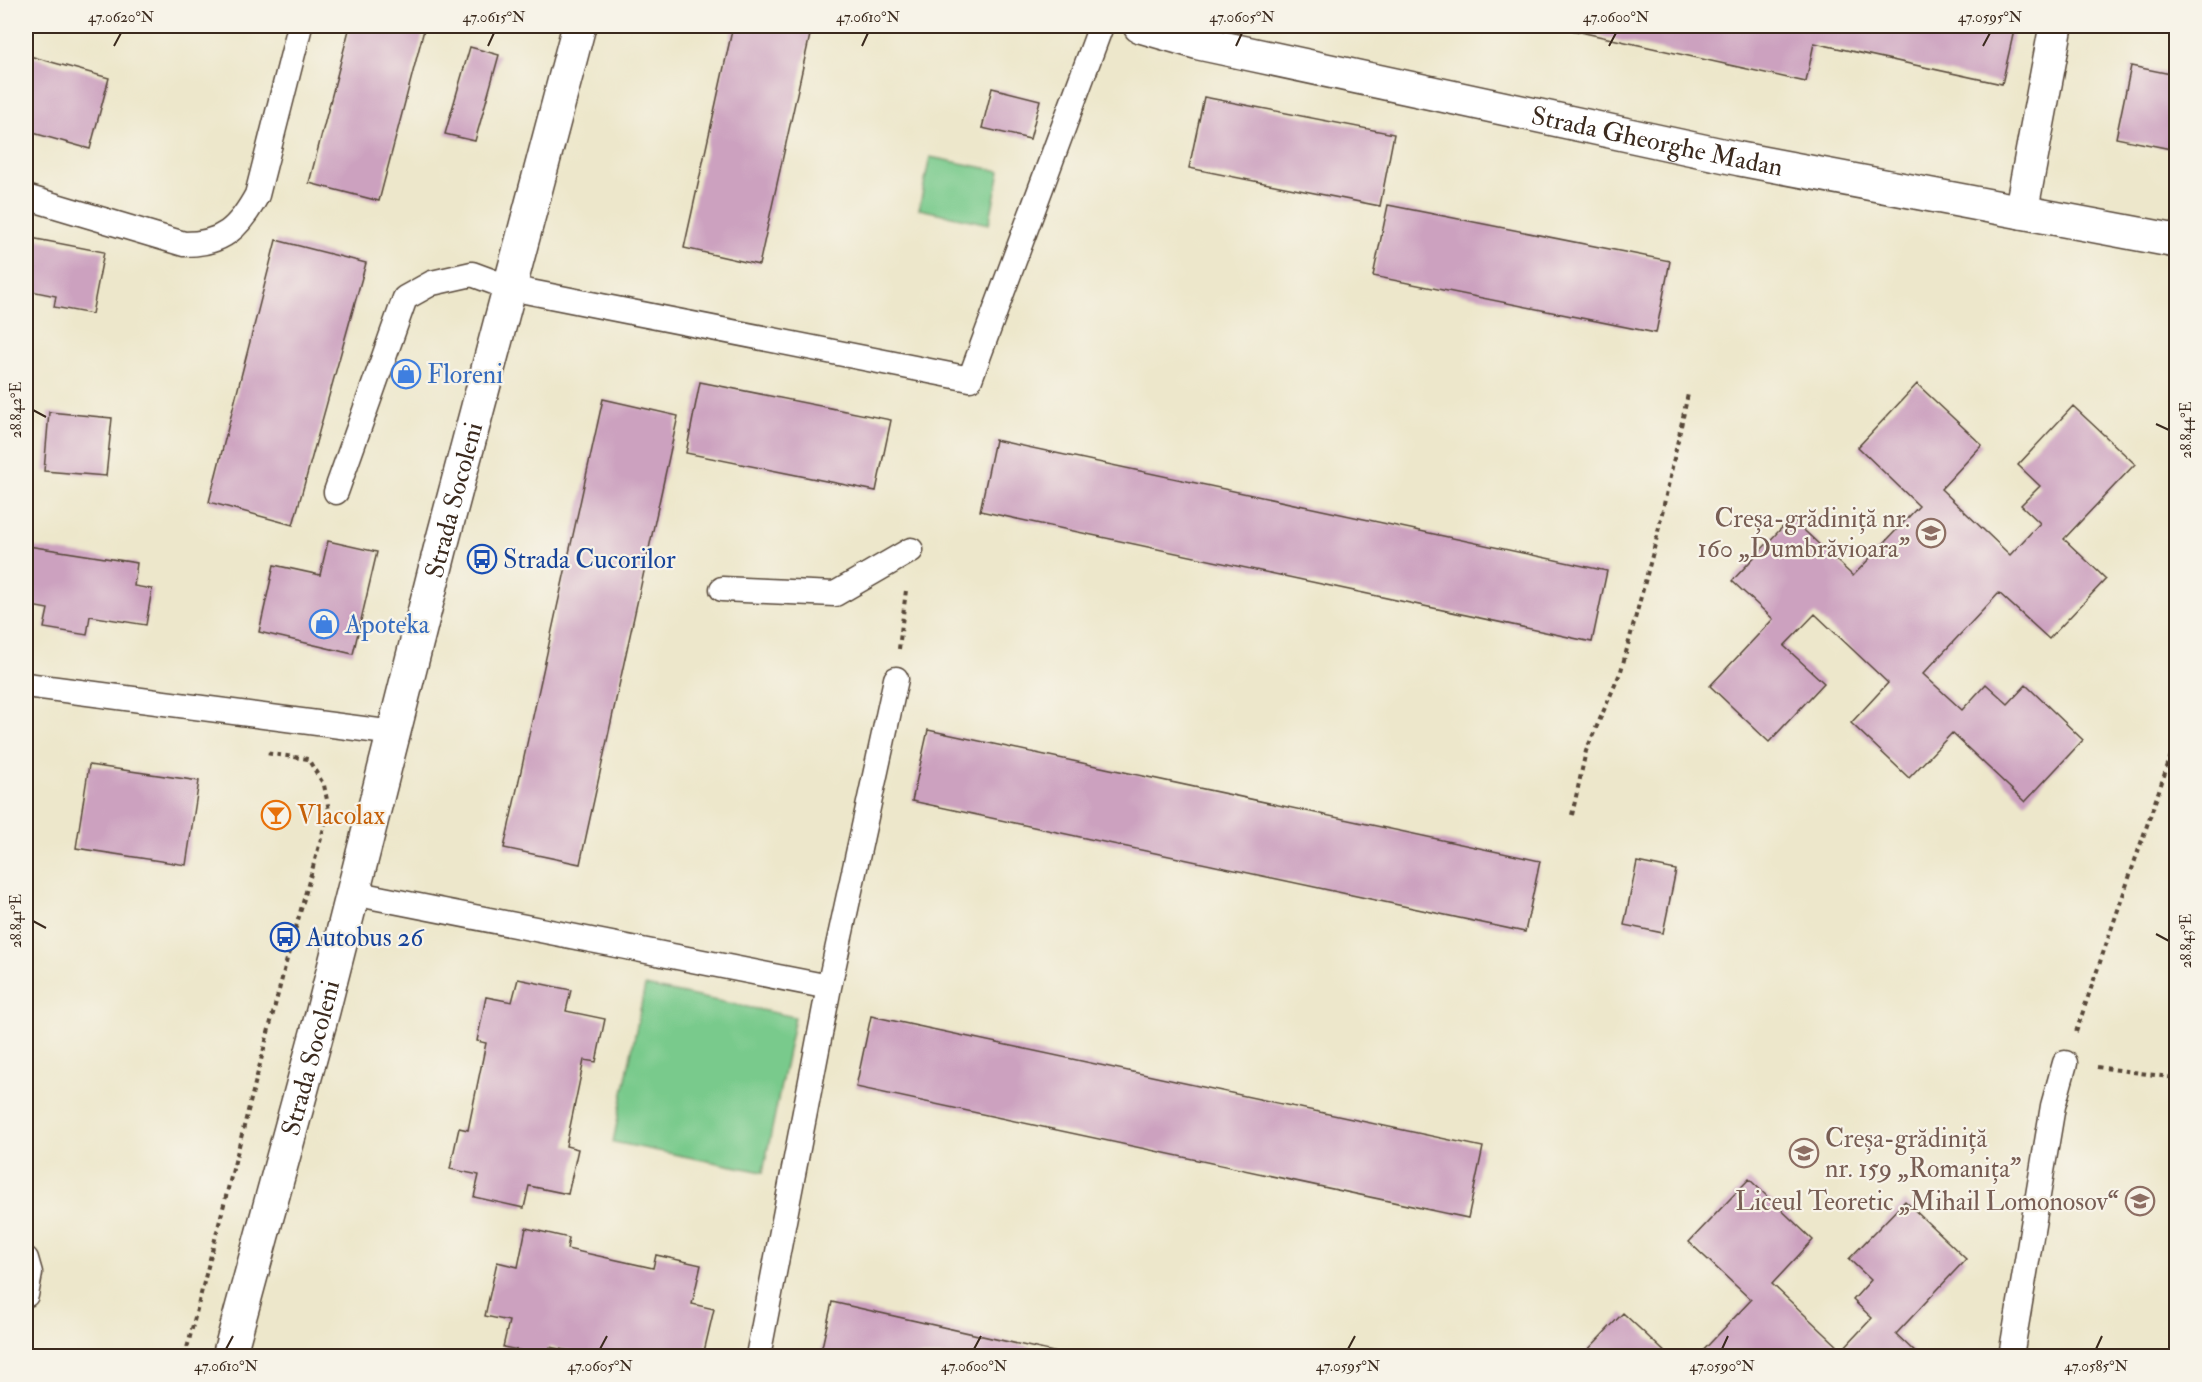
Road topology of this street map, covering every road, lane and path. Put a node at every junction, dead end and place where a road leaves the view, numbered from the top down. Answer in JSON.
{"nodes":[{"id":1,"x":300,"y":26,"type":"edge"},
{"id":2,"x":579,"y":26,"type":"edge"},
{"id":3,"x":1101,"y":26,"type":"edge"},
{"id":4,"x":1140,"y":26,"type":"edge"},
{"id":5,"x":2056,"y":26,"type":"edge"},
{"id":6,"x":26,"y":197,"type":"edge"},
{"id":7,"x":2021,"y":212,"type":"junction"},
{"id":8,"x":2176,"y":241,"type":"edge"},
{"id":9,"x":510,"y":288,"type":"junction"},
{"id":10,"x":1688,"y":394,"type":"dead end"},
{"id":11,"x":336,"y":492,"type":"dead end"},
{"id":12,"x":911,"y":550,"type":"joint"},
{"id":13,"x":722,"y":589,"type":"dead end"},
{"id":14,"x":896,"y":679,"type":"joint"},
{"id":15,"x":26,"y":685,"type":"edge"},
{"id":16,"x":394,"y":733,"type":"junction"},
{"id":17,"x":2176,"y":741,"type":"edge"},
{"id":18,"x":261,"y":752,"type":"dead end"},
{"id":19,"x":1572,"y":815,"type":"dead end"},
{"id":20,"x":353,"y":893,"type":"junction"},
{"id":21,"x":829,"y":987,"type":"junction"},
{"id":22,"x":2066,"y":1063,"type":"junction"},
{"id":23,"x":2176,"y":1078,"type":"edge"},
{"id":24,"x":26,"y":1259,"type":"edge"},
{"id":25,"x":26,"y":1295,"type":"edge"},
{"id":26,"x":185,"y":1356,"type":"edge"},
{"id":27,"x":229,"y":1356,"type":"edge"},
{"id":28,"x":758,"y":1356,"type":"edge"},
{"id":29,"x":2011,"y":1356,"type":"edge"}],
"edges":[{"from":1,"to":6,"type":"lane"},
{"from":2,"to":9,"type":"main road","name":"Strada Socoleni"},
{"from":3,"to":9,"type":"lane"},
{"from":4,"to":7,"type":"main road","name":"Strada Gheorghe Madan"},
{"from":5,"to":7,"type":"main road"},
{"from":7,"to":8,"type":"main road","name":"Strada Gheorghe Madan"},
{"from":9,"to":11,"type":"lane"},
{"from":9,"to":16,"type":"main road","name":"Strada Socoleni"},
{"from":10,"to":19,"type":"path"},
{"from":12,"to":13,"type":"lane"},
{"from":12,"to":14,"type":"path"},
{"from":14,"to":21,"type":"lane"},
{"from":15,"to":16,"type":"lane"},
{"from":16,"to":20,"type":"main road","name":"Strada Socoleni"},
{"from":17,"to":22,"type":"path"},
{"from":18,"to":26,"type":"path"},
{"from":20,"to":21,"type":"lane"},
{"from":20,"to":27,"type":"main road","name":"Strada Socoleni"},
{"from":21,"to":28,"type":"lane"},
{"from":22,"to":23,"type":"path"},
{"from":22,"to":29,"type":"lane"},
{"from":24,"to":25,"type":"lane"}]}
